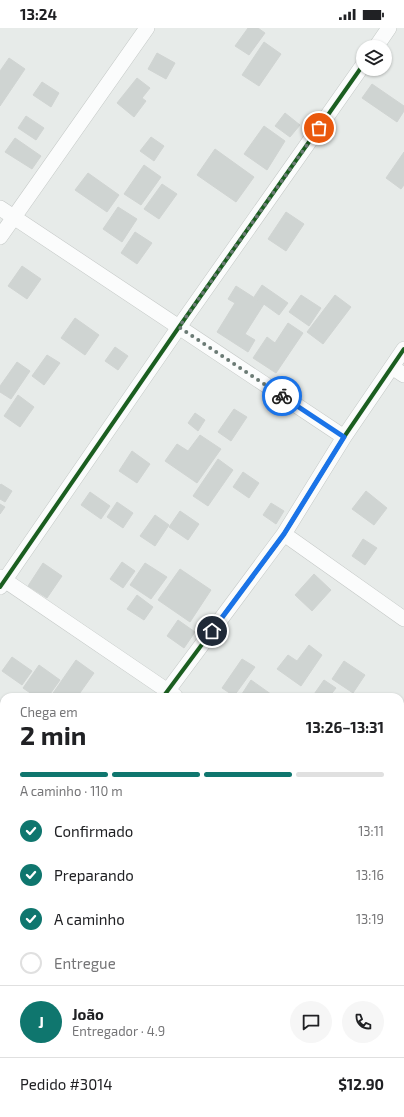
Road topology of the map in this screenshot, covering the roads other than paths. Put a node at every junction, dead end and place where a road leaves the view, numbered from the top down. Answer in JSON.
{"nodes":[{"id":1,"x":147,"y":28,"type":"edge"},
{"id":2,"x":389,"y":28,"type":"edge"},
{"id":3,"x":381,"y":40,"type":"edge"},
{"id":4,"x":356,"y":75,"type":"edge"},
{"id":5,"x":0,"y":208,"type":"edge"},
{"id":6,"x":14,"y":217,"type":"junction"},
{"id":7,"x":0,"y":237,"type":"edge"},
{"id":8,"x":179,"y":327,"type":"junction"},
{"id":9,"x":404,"y":349,"type":"edge"},
{"id":10,"x":398,"y":371,"type":"edge"},
{"id":11,"x":344,"y":437,"type":"junction"},
{"id":12,"x":284,"y":534,"type":"junction"},
{"id":13,"x":1,"y":582,"type":"edge"},
{"id":14,"x":404,"y":619,"type":"edge"},
{"id":15,"x":165,"y":693,"type":"edge"},
{"id":16,"x":169,"y":693,"type":"edge"}],
"edges":[{"from":1,"to":6,"type":"street"},
{"from":2,"to":3,"type":"street"},
{"from":4,"to":8,"type":"street"},
{"from":5,"to":6,"type":"street"},
{"from":6,"to":7,"type":"street"},
{"from":6,"to":8,"type":"street"},
{"from":8,"to":11,"type":"street"},
{"from":8,"to":13,"type":"street"},
{"from":9,"to":10,"type":"street"},
{"from":10,"to":11,"type":"street"},
{"from":11,"to":12,"type":"street"},
{"from":12,"to":14,"type":"street"},
{"from":12,"to":16,"type":"street"},
{"from":13,"to":15,"type":"street"}]}
